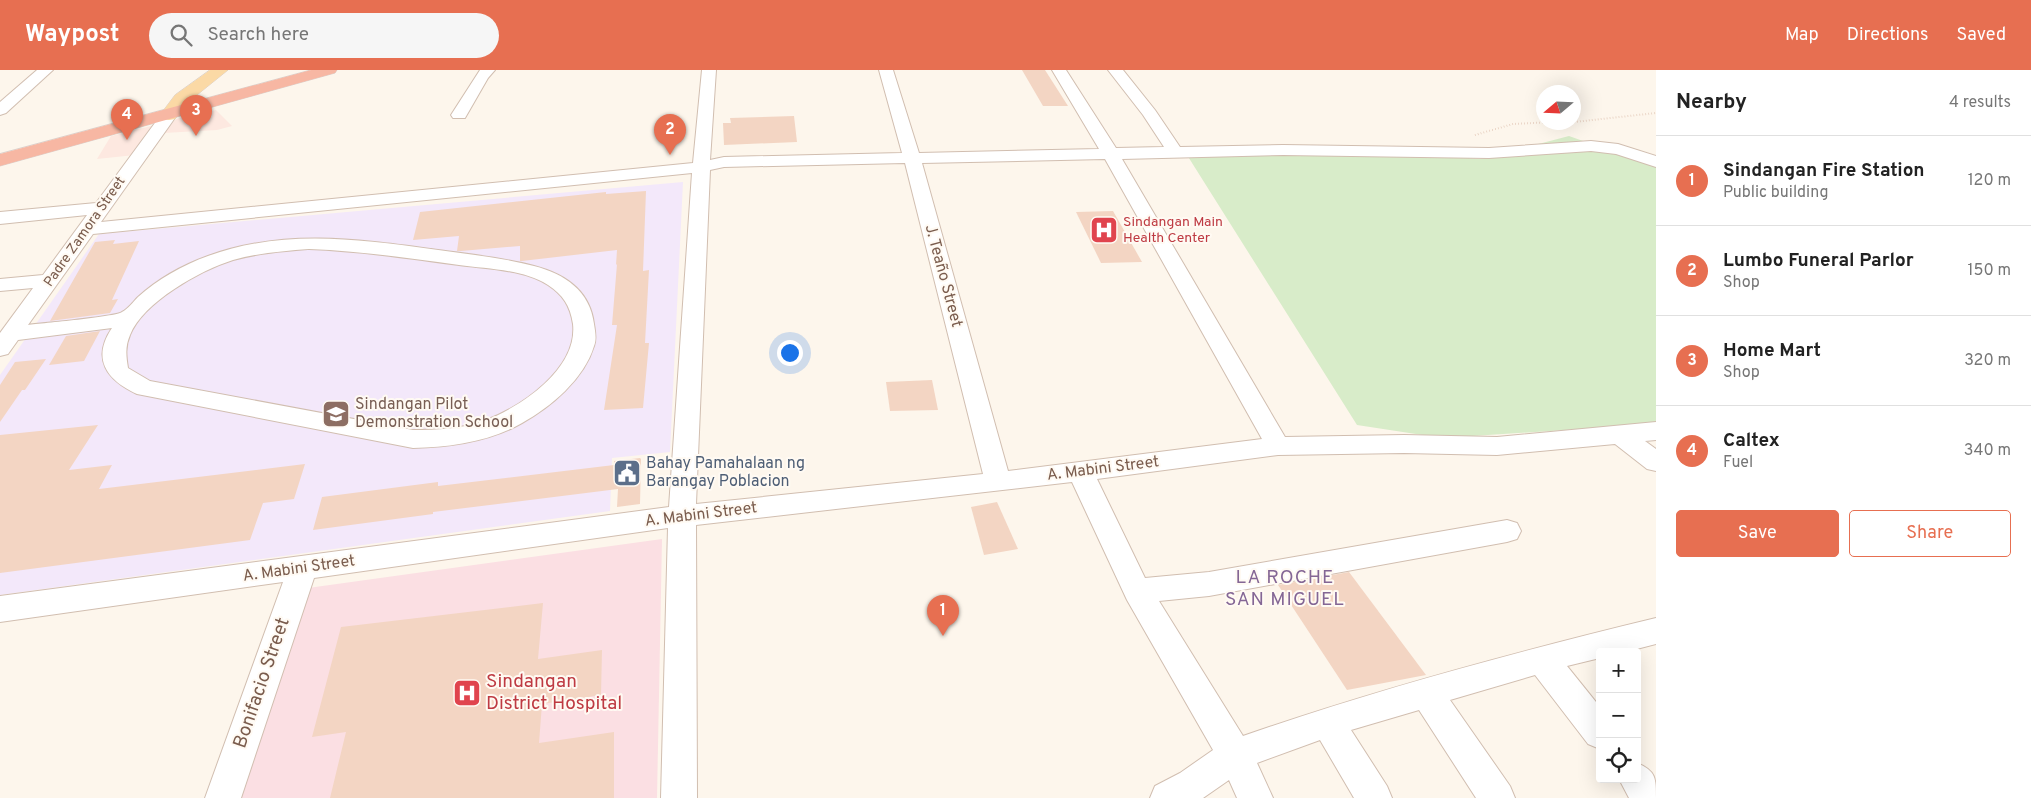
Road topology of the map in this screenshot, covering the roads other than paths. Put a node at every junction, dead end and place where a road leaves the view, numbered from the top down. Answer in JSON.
{"nodes":[{"id":1,"x":46,"y":70,"type":"edge"},
{"id":2,"x":220,"y":70,"type":"edge"},
{"id":3,"x":329,"y":70,"type":"edge"},
{"id":4,"x":488,"y":70,"type":"edge"},
{"id":5,"x":709,"y":70,"type":"edge"},
{"id":6,"x":886,"y":70,"type":"edge"},
{"id":7,"x":1059,"y":70,"type":"edge"},
{"id":8,"x":1115,"y":70,"type":"edge"},
{"id":9,"x":0,"y":110,"type":"edge"},
{"id":10,"x":169,"y":115,"type":"junction"},
{"id":11,"x":458,"y":115,"type":"dead end"},
{"id":12,"x":1175,"y":152,"type":"junction"},
{"id":13,"x":1110,"y":153,"type":"junction"},
{"id":14,"x":912,"y":158,"type":"junction"},
{"id":15,"x":0,"y":160,"type":"edge"},
{"id":16,"x":1656,"y":162,"type":"edge"},
{"id":17,"x":701,"y":166,"type":"junction"},
{"id":18,"x":101,"y":208,"type":"junction"},
{"id":19,"x":0,"y":218,"type":"edge"},
{"id":20,"x":88,"y":229,"type":"junction"},
{"id":21,"x":51,"y":280,"type":"junction"},
{"id":22,"x":0,"y":285,"type":"edge"},
{"id":23,"x":128,"y":319,"type":"junction"},
{"id":24,"x":6,"y":342,"type":"edge"},
{"id":25,"x":1656,"y":431,"type":"edge"},
{"id":26,"x":1622,"y":436,"type":"junction"},
{"id":27,"x":1278,"y":446,"type":"junction"},
{"id":28,"x":1656,"y":462,"type":"edge"},
{"id":29,"x":1080,"y":472,"type":"junction"},
{"id":30,"x":998,"y":482,"type":"junction"},
{"id":31,"x":682,"y":516,"type":"junction"},
{"id":32,"x":1507,"y":530,"type":"dead end"},
{"id":33,"x":302,"y":569,"type":"junction"},
{"id":34,"x":1137,"y":592,"type":"junction"},
{"id":35,"x":0,"y":609,"type":"edge"},
{"id":36,"x":1656,"y":631,"type":"edge"},
{"id":37,"x":1542,"y":658,"type":"junction"},
{"id":38,"x":1425,"y":692,"type":"junction"},
{"id":39,"x":1326,"y":722,"type":"junction"},
{"id":40,"x":1596,"y":728,"type":"edge"},
{"id":41,"x":1235,"y":754,"type":"junction"},
{"id":42,"x":1639,"y":783,"type":"edge"},
{"id":43,"x":223,"y":798,"type":"edge"},
{"id":44,"x":679,"y":798,"type":"edge"},
{"id":45,"x":1168,"y":798,"type":"edge"},
{"id":46,"x":1255,"y":798,"type":"edge"},
{"id":47,"x":1374,"y":798,"type":"edge"},
{"id":48,"x":1497,"y":798,"type":"edge"},
{"id":49,"x":1650,"y":798,"type":"edge"}],
"edges":[{"from":1,"to":9,"type":"street"},
{"from":2,"to":10,"type":"main road"},
{"from":3,"to":10,"type":"highway"},
{"from":4,"to":11,"type":"street"},
{"from":5,"to":17,"type":"street"},
{"from":6,"to":14,"type":"street","name":"J. Teaño Street"},
{"from":7,"to":13,"type":"street"},
{"from":8,"to":12,"type":"street"},
{"from":10,"to":15,"type":"highway"},
{"from":10,"to":18,"type":"street","name":"Padre Zamora Street"},
{"from":12,"to":13,"type":"street"},
{"from":12,"to":16,"type":"street"},
{"from":13,"to":14,"type":"street"},
{"from":13,"to":27,"type":"street"},
{"from":14,"to":17,"type":"street"},
{"from":14,"to":30,"type":"street","name":"J. Teaño Street"},
{"from":17,"to":20,"type":"street"},
{"from":17,"to":31,"type":"street"},
{"from":18,"to":19,"type":"street"},
{"from":18,"to":20,"type":"street","name":"Padre Zamora Street"},
{"from":20,"to":21,"type":"street","name":"Padre Zamora Street"},
{"from":21,"to":22,"type":"street"},
{"from":21,"to":24,"type":"street","name":"Padre Zamora Street"},
{"from":23,"to":23,"type":"street"},
{"from":23,"to":24,"type":"street"},
{"from":25,"to":26,"type":"street","name":"A. Mabini Street"},
{"from":26,"to":27,"type":"street","name":"A. Mabini Street"},
{"from":26,"to":28,"type":"street"},
{"from":27,"to":29,"type":"street","name":"A. Mabini Street"},
{"from":29,"to":30,"type":"street","name":"A. Mabini Street"},
{"from":29,"to":34,"type":"street"},
{"from":30,"to":31,"type":"street","name":"A. Mabini Street"},
{"from":31,"to":33,"type":"street","name":"A. Mabini Street"},
{"from":31,"to":44,"type":"street"},
{"from":32,"to":34,"type":"street"},
{"from":33,"to":35,"type":"street","name":"A. Mabini Street"},
{"from":33,"to":43,"type":"street","name":"Bonifacio Street"},
{"from":34,"to":41,"type":"street"},
{"from":36,"to":37,"type":"street"},
{"from":37,"to":38,"type":"street"},
{"from":37,"to":40,"type":"street"},
{"from":38,"to":39,"type":"street"},
{"from":38,"to":48,"type":"street"},
{"from":39,"to":41,"type":"street"},
{"from":39,"to":47,"type":"street"},
{"from":41,"to":45,"type":"street"},
{"from":41,"to":46,"type":"street"},
{"from":42,"to":49,"type":"street"}]}
